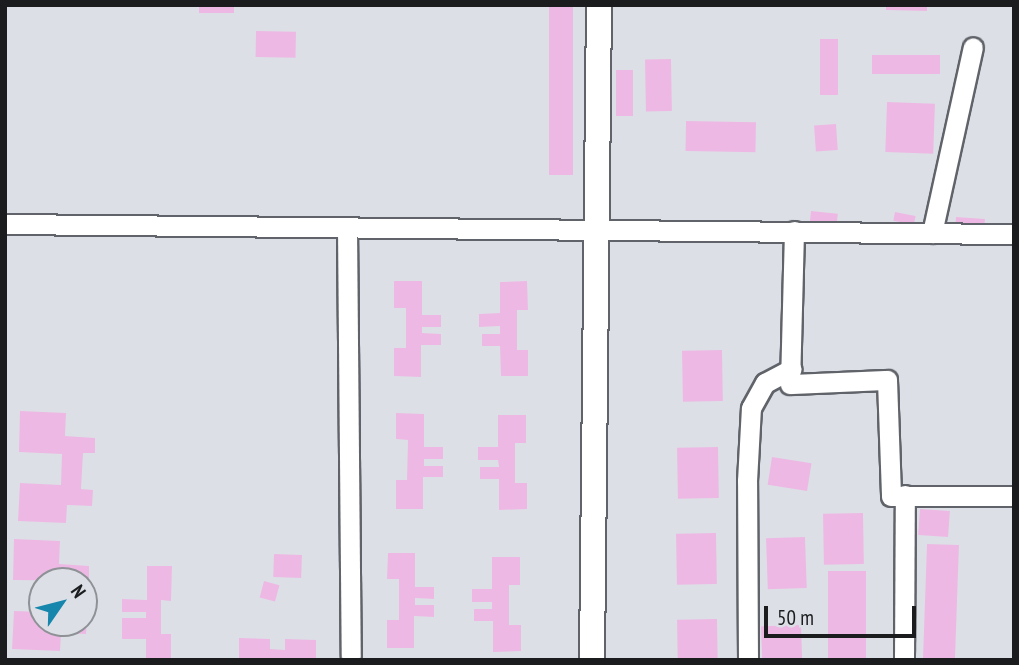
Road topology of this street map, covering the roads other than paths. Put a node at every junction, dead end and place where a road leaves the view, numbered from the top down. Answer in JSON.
{"nodes":[{"id":1,"x":599,"y":5,"type":"edge"},
{"id":2,"x":974,"y":47,"type":"dead end"},
{"id":3,"x":5,"y":224,"type":"edge"},
{"id":4,"x":347,"y":227,"type":"junction"},
{"id":5,"x":597,"y":229,"type":"junction"},
{"id":6,"x":794,"y":231,"type":"junction"},
{"id":7,"x":932,"y":233,"type":"junction"},
{"id":8,"x":1014,"y":234,"type":"edge"},
{"id":9,"x":791,"y":369,"type":"junction"},
{"id":10,"x":905,"y":495,"type":"junction"},
{"id":11,"x":1014,"y":496,"type":"edge"},
{"id":12,"x":351,"y":656,"type":"dead end"},
{"id":13,"x":592,"y":660,"type":"edge"},
{"id":14,"x":748,"y":660,"type":"edge"},
{"id":15,"x":904,"y":660,"type":"edge"}],
"edges":[{"from":1,"to":5,"type":"street"},
{"from":2,"to":7,"type":"street"},
{"from":3,"to":4,"type":"street"},
{"from":4,"to":5,"type":"street"},
{"from":4,"to":12,"type":"street"},
{"from":5,"to":6,"type":"street"},
{"from":5,"to":13,"type":"street"},
{"from":6,"to":7,"type":"street"},
{"from":6,"to":9,"type":"street"},
{"from":7,"to":8,"type":"street"},
{"from":9,"to":10,"type":"street"},
{"from":9,"to":14,"type":"street"},
{"from":10,"to":11,"type":"street"},
{"from":10,"to":15,"type":"street"}]}
